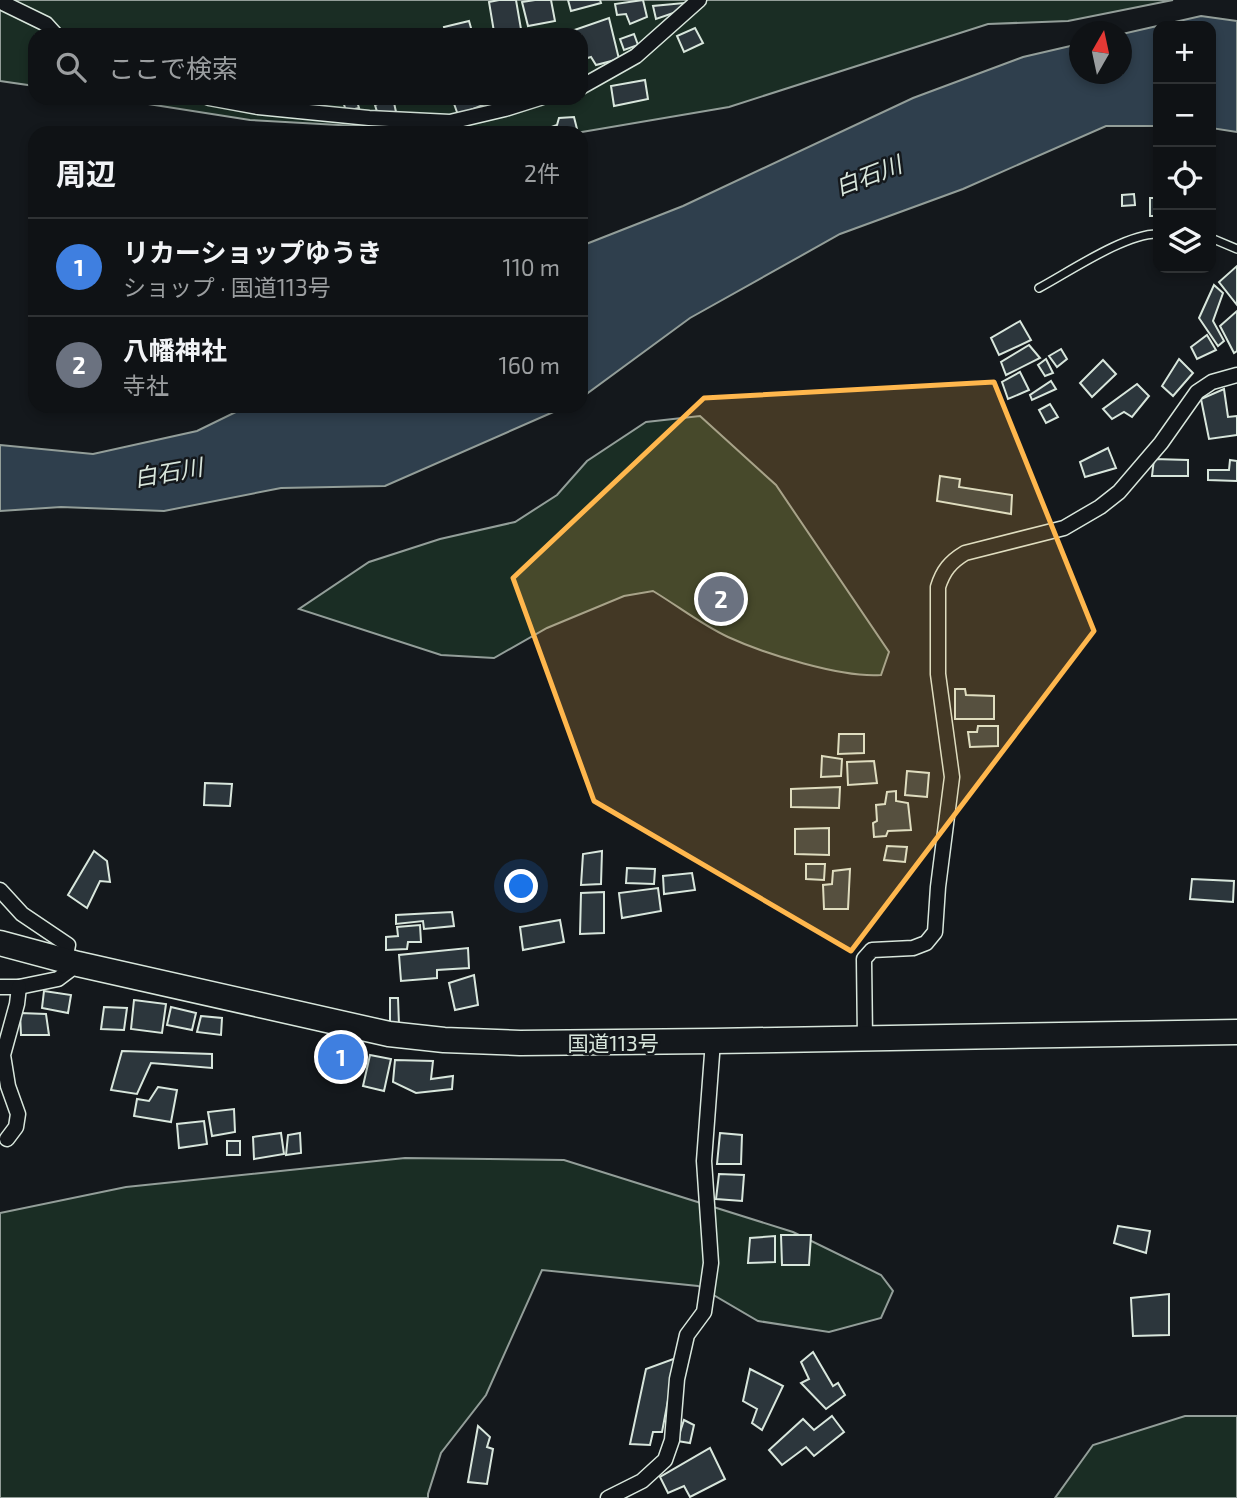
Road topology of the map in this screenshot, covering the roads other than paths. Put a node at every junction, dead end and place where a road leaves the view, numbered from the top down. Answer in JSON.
{"nodes":[{"id":1,"x":699,"y":0,"type":"edge"},
{"id":2,"x":3,"y":5,"type":"edge"},
{"id":3,"x":50,"y":28,"type":"edge"},
{"id":4,"x":588,"y":82,"type":"edge"},
{"id":5,"x":247,"y":105,"type":"edge"},
{"id":6,"x":518,"y":105,"type":"edge"},
{"id":7,"x":1153,"y":234,"type":"edge"},
{"id":8,"x":1216,"y":240,"type":"edge"},
{"id":9,"x":1237,"y":249,"type":"edge"},
{"id":10,"x":1039,"y":288,"type":"dead end"},
{"id":11,"x":1237,"y":375,"type":"edge"},
{"id":12,"x":0,"y":891,"type":"edge"},
{"id":13,"x":0,"y":943,"type":"edge"},
{"id":14,"x":72,"y":962,"type":"junction"},
{"id":15,"x":0,"y":987,"type":"edge"},
{"id":16,"x":19,"y":987,"type":"junction"},
{"id":17,"x":1237,"y":1032,"type":"edge"},
{"id":18,"x":865,"y":1039,"type":"junction"},
{"id":19,"x":713,"y":1041,"type":"junction"},
{"id":20,"x":7,"y":1139,"type":"dead end"},
{"id":21,"x":608,"y":1498,"type":"edge"}],
"edges":[{"from":1,"to":4,"type":"street"},
{"from":2,"to":3,"type":"street"},
{"from":5,"to":6,"type":"street"},
{"from":7,"to":10,"type":"lane"},
{"from":8,"to":9,"type":"lane"},
{"from":11,"to":18,"type":"street"},
{"from":12,"to":14,"type":"street"},
{"from":13,"to":14,"type":"highway","name":"国道113号"},
{"from":14,"to":16,"type":"street"},
{"from":14,"to":19,"type":"highway","name":"国道113号"},
{"from":15,"to":16,"type":"street"},
{"from":16,"to":20,"type":"street"},
{"from":17,"to":18,"type":"highway","name":"国道113号"},
{"from":18,"to":19,"type":"highway","name":"国道113号"},
{"from":19,"to":21,"type":"street"}]}
